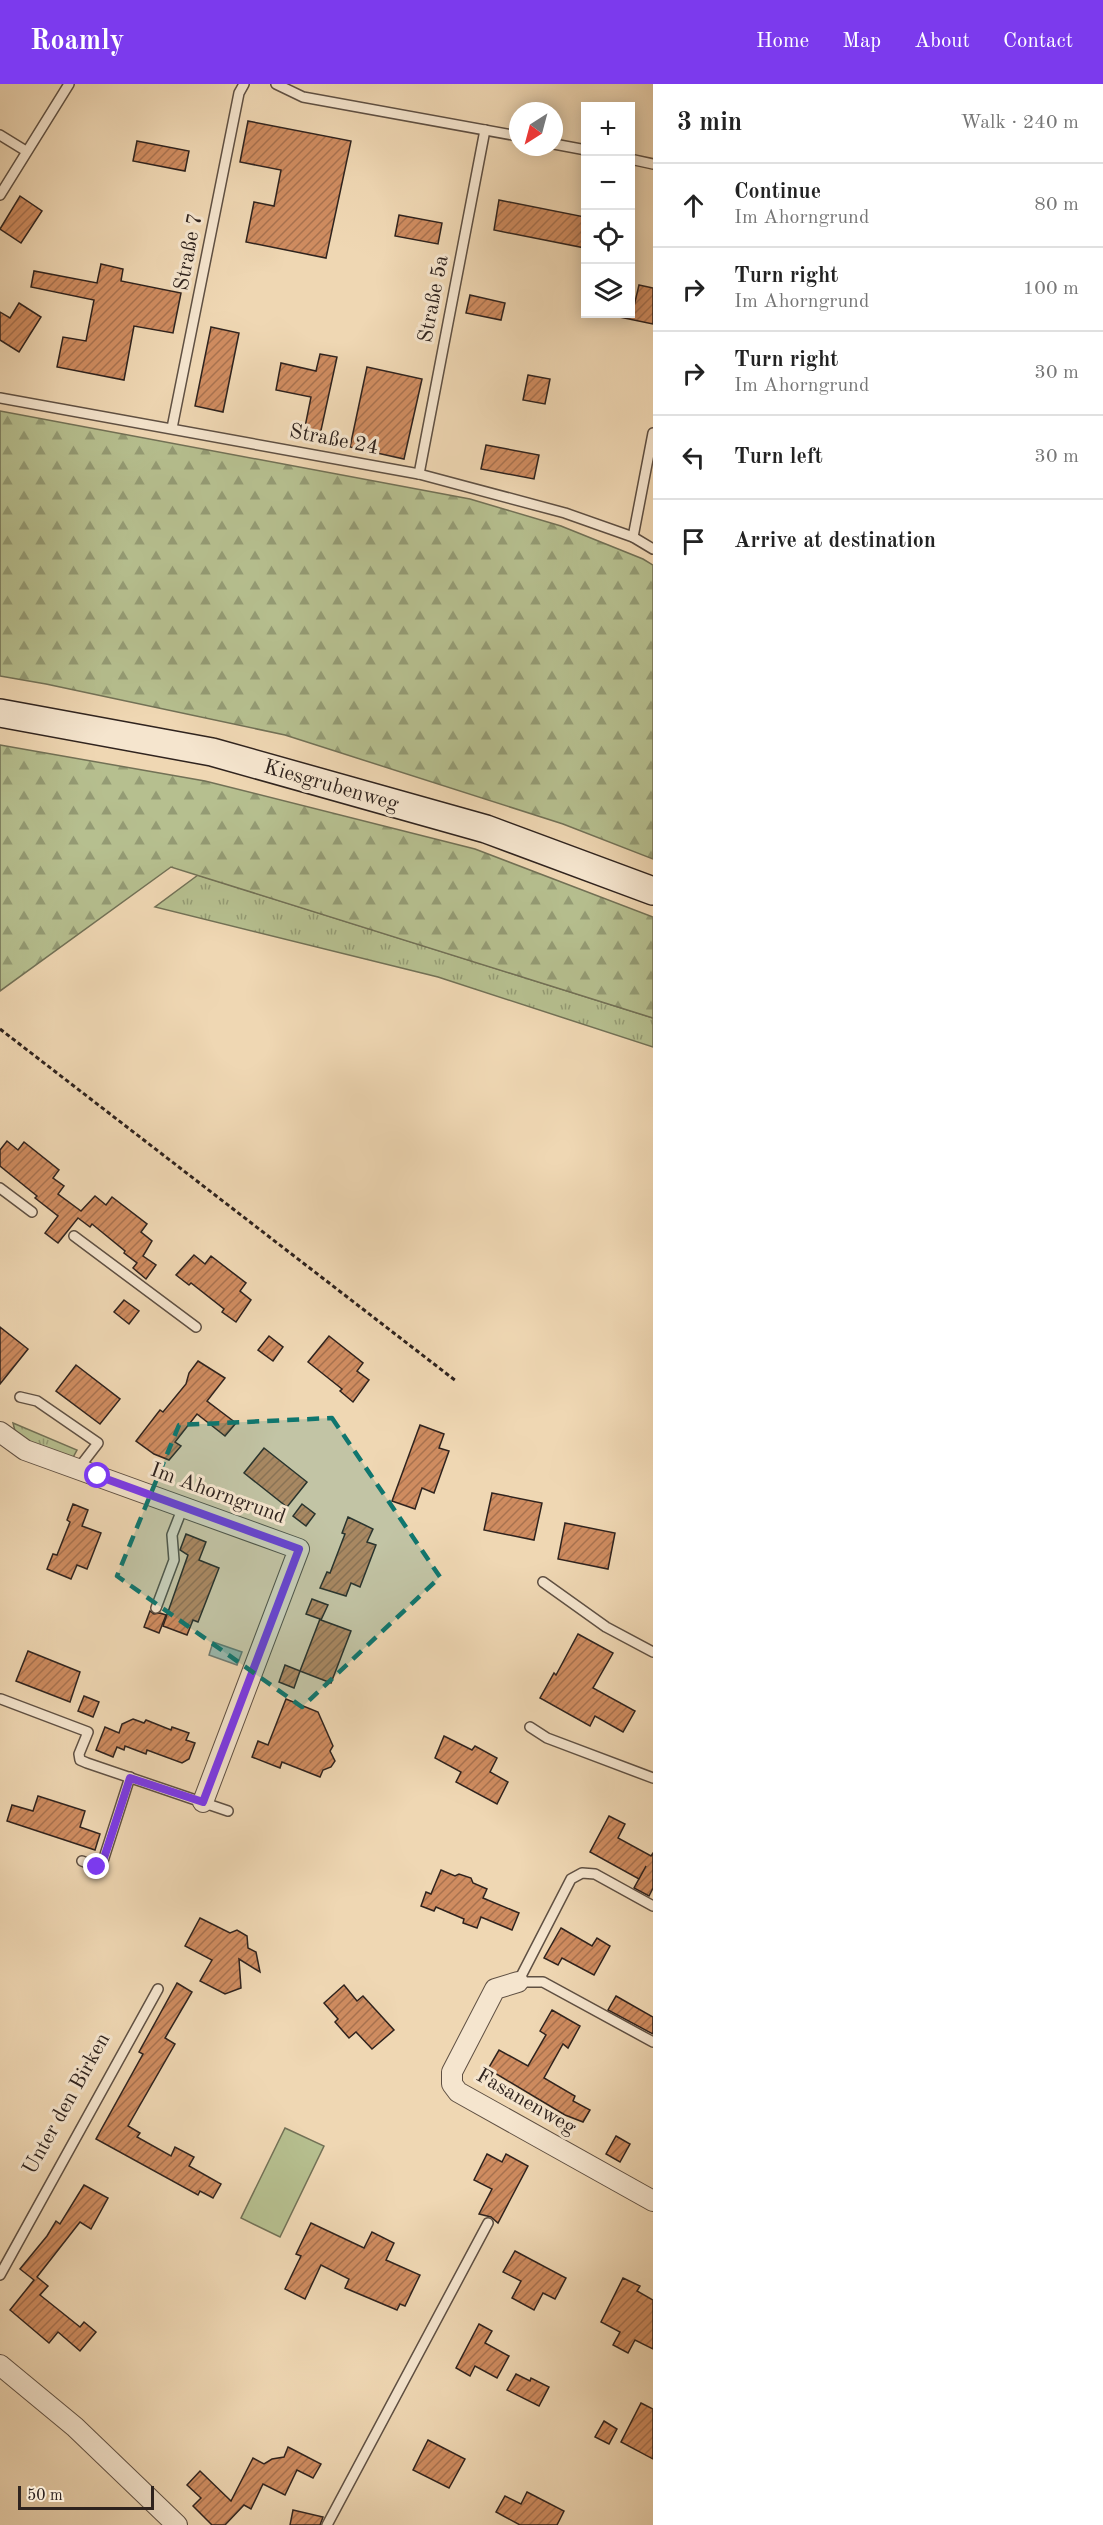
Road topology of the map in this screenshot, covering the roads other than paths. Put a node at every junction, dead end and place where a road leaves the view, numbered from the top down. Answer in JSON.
{"nodes":[{"id":1,"x":69,"y":84,"type":"edge"},
{"id":2,"x":244,"y":84,"type":"edge"},
{"id":3,"x":276,"y":84,"type":"edge"},
{"id":4,"x":485,"y":130,"type":"junction"},
{"id":5,"x":509,"y":134,"type":"edge"},
{"id":6,"x":0,"y":135,"type":"edge"},
{"id":7,"x":563,"y":146,"type":"edge"},
{"id":8,"x":581,"y":149,"type":"edge"},
{"id":9,"x":26,"y":152,"type":"junction"},
{"id":10,"x":635,"y":160,"type":"edge"},
{"id":11,"x":653,"y":164,"type":"edge"},
{"id":12,"x":0,"y":195,"type":"edge"},
{"id":13,"x":0,"y":398,"type":"edge"},
{"id":14,"x":172,"y":428,"type":"junction"},
{"id":15,"x":653,"y":433,"type":"edge"},
{"id":16,"x":419,"y":474,"type":"junction"},
{"id":17,"x":633,"y":537,"type":"junction"},
{"id":18,"x":653,"y":549,"type":"edge"},
{"id":19,"x":0,"y":713,"type":"edge"},
{"id":20,"x":653,"y":891,"type":"edge"},
{"id":21,"x":0,"y":1188,"type":"edge"},
{"id":22,"x":32,"y":1212,"type":"dead end"},
{"id":23,"x":74,"y":1236,"type":"dead end"},
{"id":24,"x":196,"y":1328,"type":"dead end"},
{"id":25,"x":20,"y":1397,"type":"dead end"},
{"id":26,"x":2,"y":1439,"type":"edge"},
{"id":27,"x":78,"y":1469,"type":"junction"},
{"id":28,"x":183,"y":1507,"type":"junction"},
{"id":29,"x":543,"y":1582,"type":"dead end"},
{"id":30,"x":156,"y":1608,"type":"dead end"},
{"id":31,"x":653,"y":1652,"type":"edge"},
{"id":32,"x":1,"y":1699,"type":"edge"},
{"id":33,"x":530,"y":1727,"type":"dead end"},
{"id":34,"x":130,"y":1778,"type":"junction"},
{"id":35,"x":653,"y":1778,"type":"edge"},
{"id":36,"x":203,"y":1802,"type":"junction"},
{"id":37,"x":228,"y":1811,"type":"dead end"},
{"id":38,"x":82,"y":1861,"type":"dead end"},
{"id":39,"x":653,"y":1906,"type":"edge"},
{"id":40,"x":518,"y":1982,"type":"junction"},
{"id":41,"x":158,"y":1989,"type":"dead end"},
{"id":42,"x":653,"y":2042,"type":"edge"},
{"id":43,"x":653,"y":2201,"type":"edge"},
{"id":44,"x":488,"y":2223,"type":"dead end"},
{"id":45,"x":0,"y":2275,"type":"edge"},
{"id":46,"x":0,"y":2365,"type":"edge"},
{"id":47,"x":177,"y":2525,"type":"edge"},
{"id":48,"x":327,"y":2525,"type":"edge"}],
"edges":[{"from":1,"to":9,"type":"lane"},
{"from":2,"to":14,"type":"lane","name":"Straße 7"},
{"from":3,"to":4,"type":"lane"},
{"from":4,"to":5,"type":"lane"},
{"from":4,"to":16,"type":"lane","name":"Straße 5a"},
{"from":6,"to":9,"type":"lane"},
{"from":7,"to":8,"type":"lane"},
{"from":9,"to":12,"type":"lane"},
{"from":10,"to":11,"type":"lane"},
{"from":13,"to":14,"type":"lane","name":"Straße 24"},
{"from":14,"to":16,"type":"lane","name":"Straße 24"},
{"from":15,"to":17,"type":"lane"},
{"from":16,"to":17,"type":"lane","name":"Straße 24"},
{"from":17,"to":18,"type":"lane","name":"Straße 24"},
{"from":19,"to":20,"type":"main road","name":"Kiesgrubenweg"},
{"from":21,"to":22,"type":"lane"},
{"from":23,"to":24,"type":"lane"},
{"from":25,"to":27,"type":"lane"},
{"from":26,"to":27,"type":"street","name":"Im Ahorngrund"},
{"from":27,"to":28,"type":"street","name":"Im Ahorngrund"},
{"from":28,"to":30,"type":"lane"},
{"from":28,"to":36,"type":"street","name":"Im Ahorngrund"},
{"from":29,"to":31,"type":"lane"},
{"from":32,"to":34,"type":"lane"},
{"from":33,"to":35,"type":"lane"},
{"from":34,"to":36,"type":"lane"},
{"from":34,"to":38,"type":"lane"},
{"from":36,"to":37,"type":"lane"},
{"from":39,"to":40,"type":"lane"},
{"from":40,"to":42,"type":"lane"},
{"from":40,"to":43,"type":"street","name":"Fasanenweg"},
{"from":41,"to":45,"type":"lane","name":"Unter den Birken"},
{"from":44,"to":48,"type":"lane"},
{"from":46,"to":47,"type":"street"}]}
